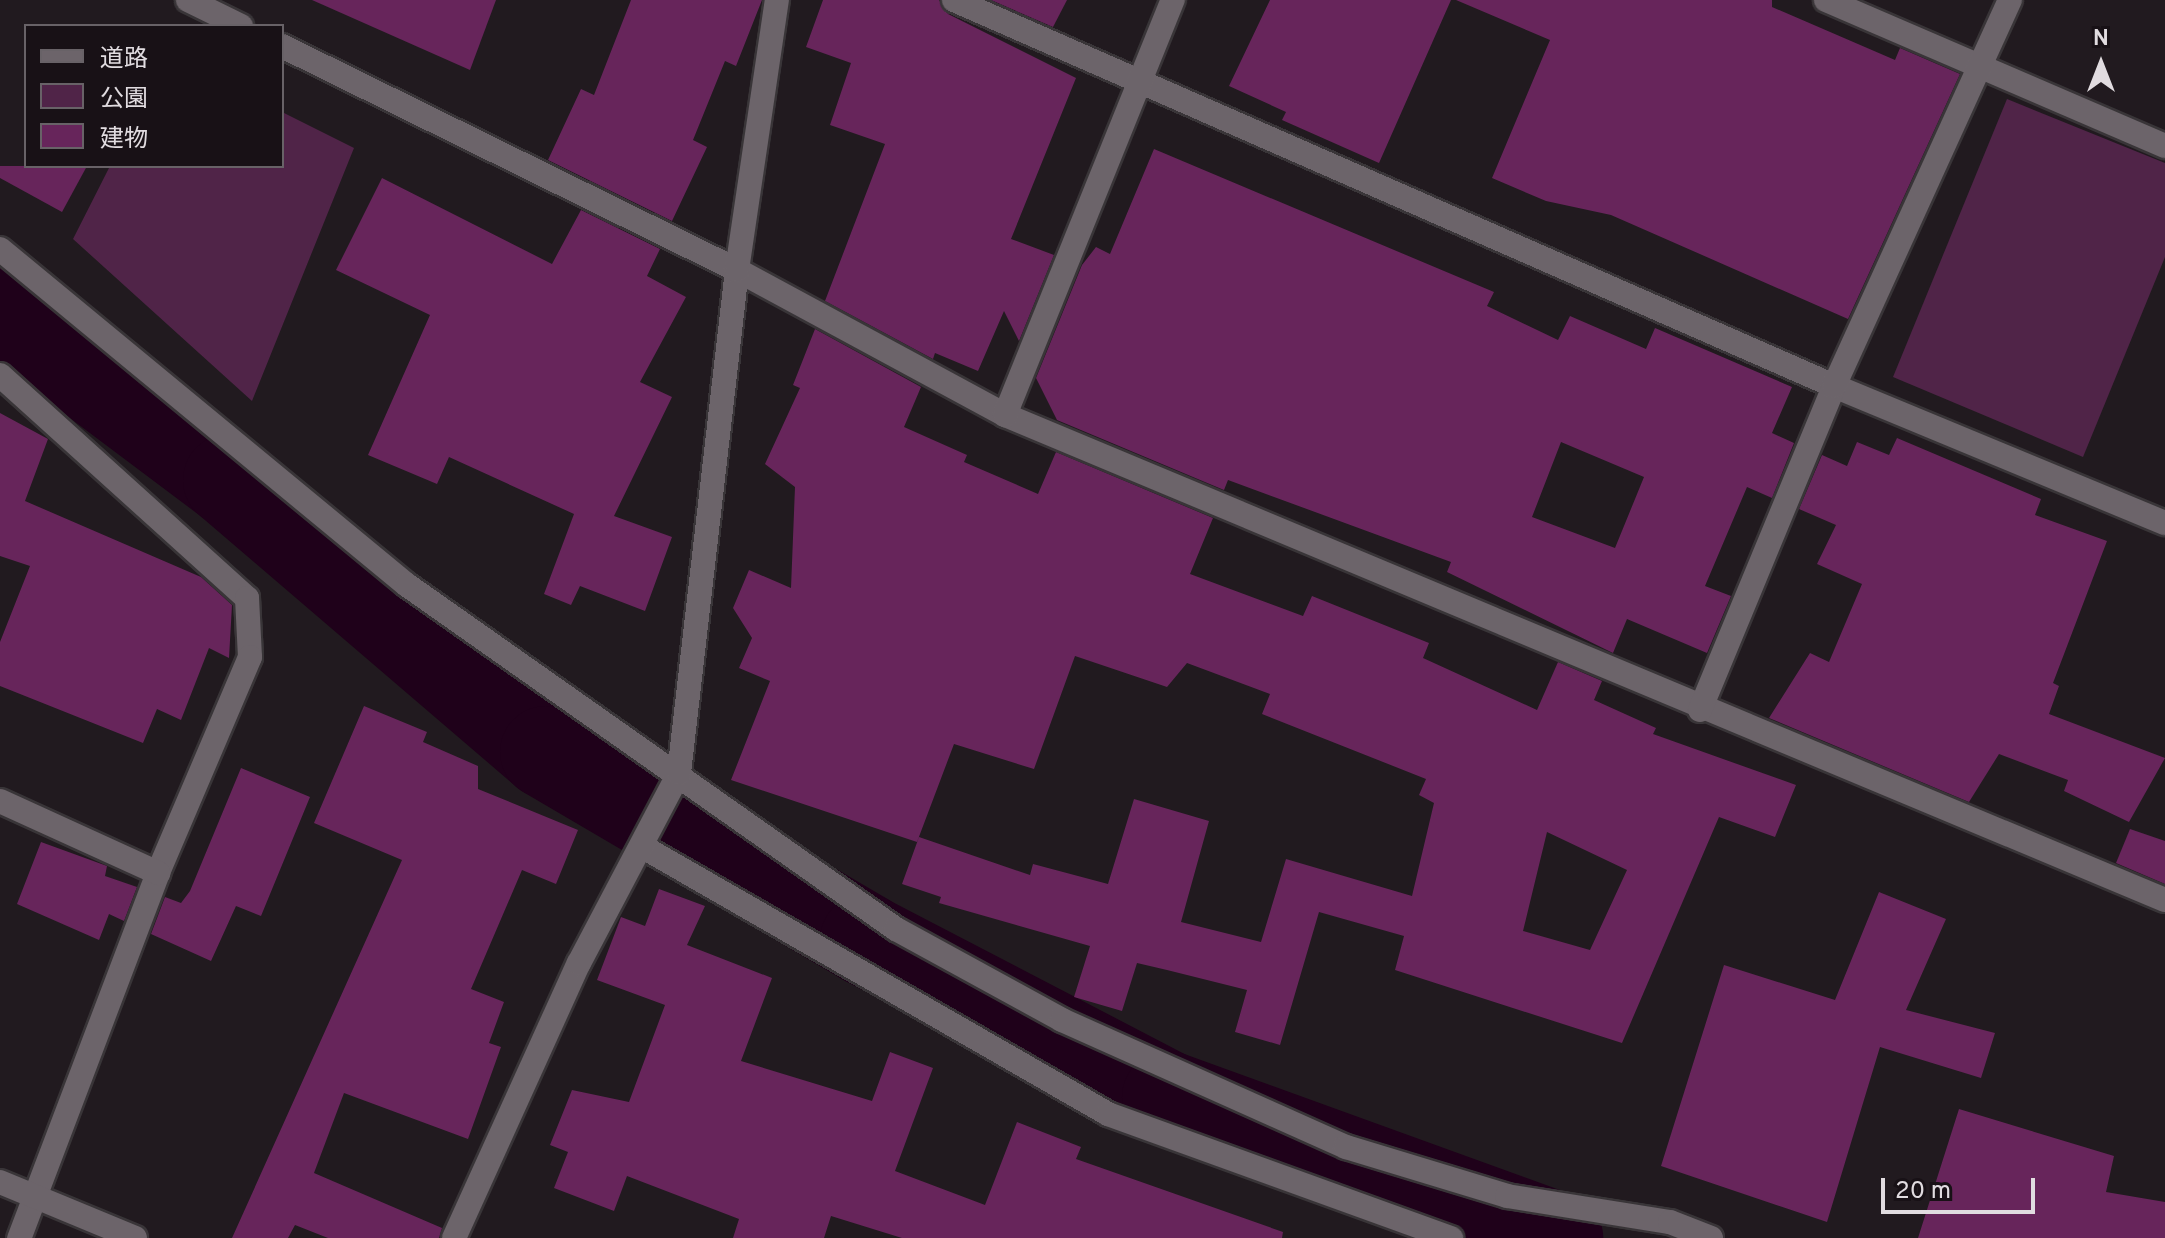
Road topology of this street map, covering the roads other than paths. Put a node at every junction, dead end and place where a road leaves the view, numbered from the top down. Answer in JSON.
{"nodes":[{"id":1,"x":188,"y":0,"type":"edge"},
{"id":2,"x":777,"y":0,"type":"edge"},
{"id":3,"x":954,"y":0,"type":"edge"},
{"id":4,"x":1173,"y":0,"type":"edge"},
{"id":5,"x":1826,"y":0,"type":"edge"},
{"id":6,"x":2010,"y":0,"type":"edge"},
{"id":7,"x":237,"y":24,"type":"edge"},
{"id":8,"x":284,"y":47,"type":"edge"},
{"id":9,"x":1981,"y":65,"type":"junction"},
{"id":10,"x":1144,"y":86,"type":"junction"},
{"id":11,"x":2165,"y":146,"type":"edge"},
{"id":12,"x":0,"y":249,"type":"edge"},
{"id":13,"x":737,"y":270,"type":"junction"},
{"id":14,"x":0,"y":375,"type":"edge"},
{"id":15,"x":1834,"y":386,"type":"junction"},
{"id":16,"x":1005,"y":415,"type":"junction"},
{"id":17,"x":2165,"y":523,"type":"edge"},
{"id":18,"x":1700,"y":710,"type":"junction"},
{"id":19,"x":679,"y":773,"type":"junction"},
{"id":20,"x":0,"y":801,"type":"edge"},
{"id":21,"x":643,"y":847,"type":"junction"},
{"id":22,"x":158,"y":873,"type":"junction"},
{"id":23,"x":2165,"y":900,"type":"edge"},
{"id":24,"x":0,"y":1182,"type":"edge"},
{"id":25,"x":35,"y":1197,"type":"junction"},
{"id":26,"x":19,"y":1238,"type":"edge"},
{"id":27,"x":135,"y":1238,"type":"edge"},
{"id":28,"x":454,"y":1238,"type":"edge"},
{"id":29,"x":1451,"y":1238,"type":"edge"},
{"id":30,"x":1711,"y":1238,"type":"edge"}],
"edges":[{"from":1,"to":7,"type":"street"},
{"from":2,"to":13,"type":"street"},
{"from":3,"to":10,"type":"street"},
{"from":4,"to":10,"type":"street"},
{"from":5,"to":9,"type":"street"},
{"from":6,"to":9,"type":"street"},
{"from":8,"to":13,"type":"street"},
{"from":9,"to":11,"type":"street"},
{"from":9,"to":15,"type":"street"},
{"from":10,"to":15,"type":"street"},
{"from":10,"to":16,"type":"street"},
{"from":12,"to":19,"type":"street"},
{"from":13,"to":16,"type":"street"},
{"from":13,"to":19,"type":"street"},
{"from":14,"to":22,"type":"street"},
{"from":15,"to":17,"type":"street"},
{"from":15,"to":18,"type":"street"},
{"from":16,"to":18,"type":"street"},
{"from":18,"to":23,"type":"street"},
{"from":19,"to":21,"type":"street"},
{"from":19,"to":30,"type":"street"},
{"from":20,"to":22,"type":"street"},
{"from":21,"to":28,"type":"street"},
{"from":21,"to":29,"type":"street"},
{"from":22,"to":25,"type":"street"},
{"from":24,"to":25,"type":"street"},
{"from":25,"to":26,"type":"street"},
{"from":25,"to":27,"type":"street"}]}
